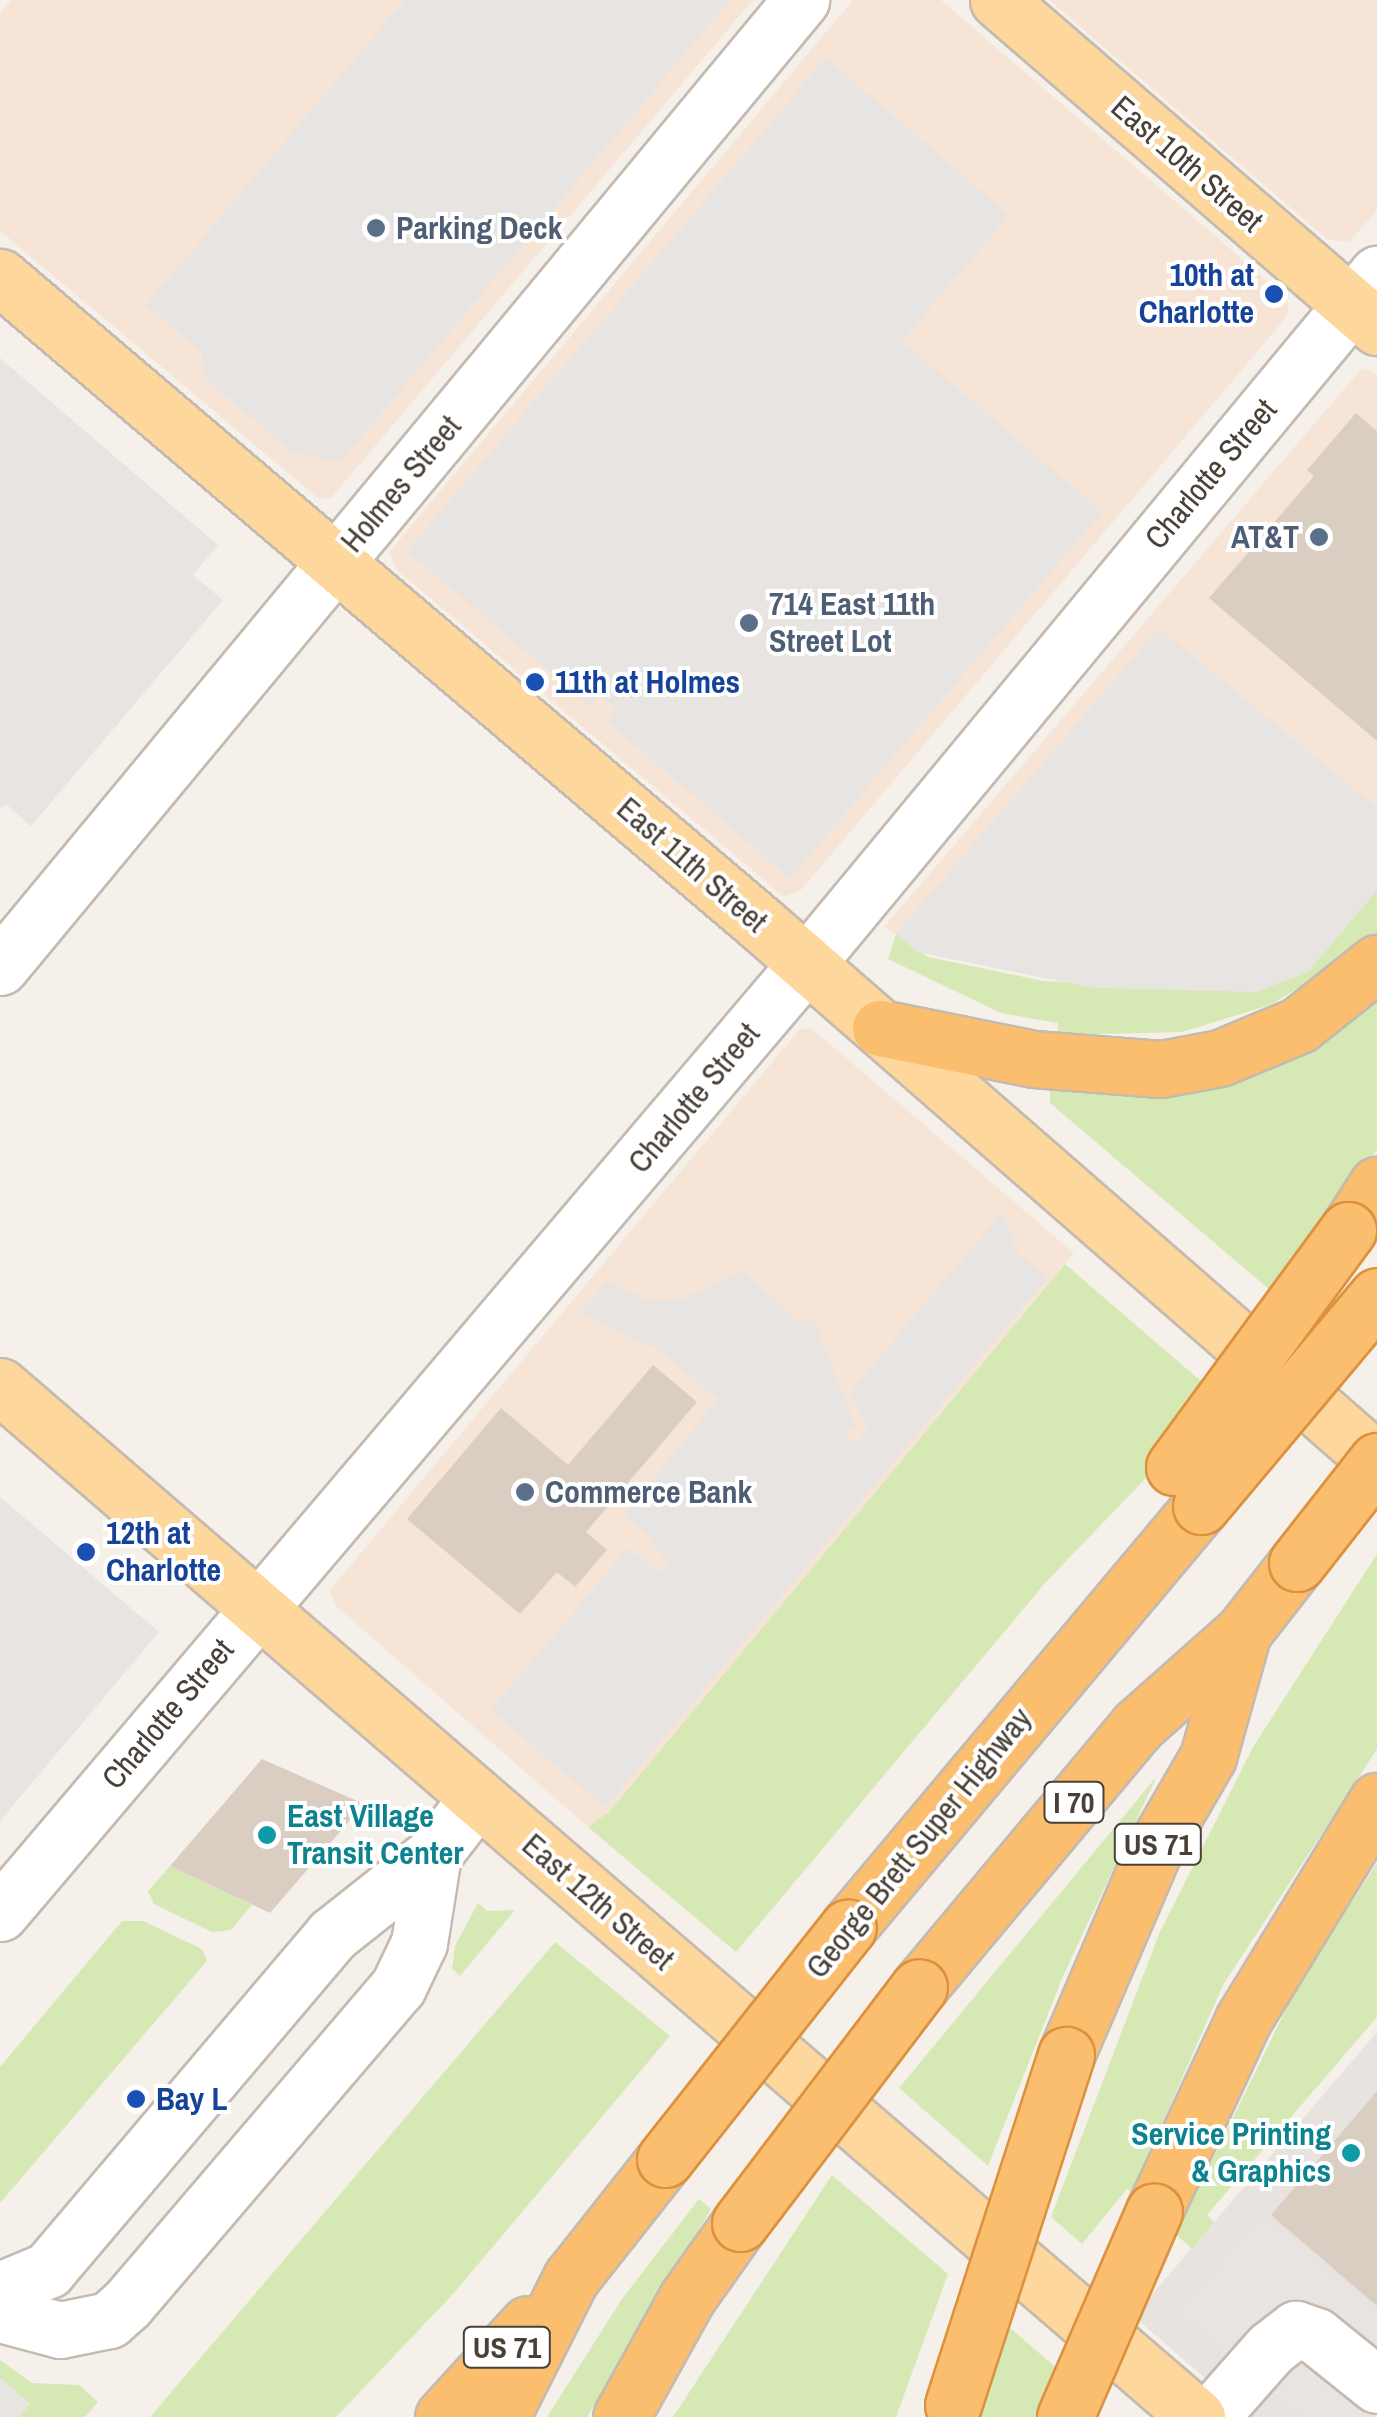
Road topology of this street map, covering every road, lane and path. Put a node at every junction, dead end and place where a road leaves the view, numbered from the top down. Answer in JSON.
{"nodes":[{"id":1,"x":801,"y":0,"type":"edge"},
{"id":2,"x":998,"y":0,"type":"edge"},
{"id":3,"x":0,"y":278,"type":"edge"},
{"id":4,"x":1368,"y":302,"type":"edge"},
{"id":5,"x":337,"y":561,"type":"junction"},
{"id":6,"x":806,"y":964,"type":"junction"},
{"id":7,"x":1377,"y":964,"type":"edge"},
{"id":8,"x":0,"y":967,"type":"edge"},
{"id":9,"x":880,"y":1028,"type":"junction"},
{"id":10,"x":1377,"y":1184,"type":"edge"},
{"id":11,"x":1377,"y":1296,"type":"edge"},
{"id":12,"x":0,"y":1386,"type":"edge"},
{"id":13,"x":1377,"y":1461,"type":"edge"},
{"id":14,"x":1187,"y":1487,"type":"junction"},
{"id":15,"x":256,"y":1609,"type":"junction"},
{"id":16,"x":1243,"y":1632,"type":"junction"},
{"id":17,"x":477,"y":1798,"type":"junction"},
{"id":18,"x":1377,"y":1801,"type":"edge"},
{"id":19,"x":432,"y":1855,"type":"junction"},
{"id":20,"x":0,"y":1913,"type":"edge"},
{"id":21,"x":570,"y":2278,"type":"junction"},
{"id":22,"x":0,"y":2290,"type":"edge"},
{"id":23,"x":0,"y":2314,"type":"edge"},
{"id":24,"x":1377,"y":2386,"type":"edge"},
{"id":25,"x":951,"y":2411,"type":"edge"},
{"id":26,"x":443,"y":2417,"type":"edge"},
{"id":27,"x":502,"y":2417,"type":"edge"},
{"id":28,"x":621,"y":2417,"type":"edge"},
{"id":29,"x":1065,"y":2417,"type":"edge"},
{"id":30,"x":1197,"y":2417,"type":"edge"},
{"id":31,"x":1210,"y":2417,"type":"edge"}],
"edges":[{"from":1,"to":5,"type":"street","name":"Holmes Street"},
{"from":2,"to":4,"type":"main road","name":"East 10th Street"},
{"from":3,"to":5,"type":"main road","name":"East 11th Street"},
{"from":4,"to":6,"type":"street","name":"Charlotte Street"},
{"from":5,"to":6,"type":"main road","name":"East 11th Street"},
{"from":5,"to":8,"type":"street","name":"Holmes Street"},
{"from":6,"to":9,"type":"main road","name":"East 11th Street"},
{"from":6,"to":15,"type":"street","name":"Charlotte Street"},
{"from":7,"to":9,"type":"highway"},
{"from":9,"to":13,"type":"main road","name":"East 11th Street"},
{"from":10,"to":14,"type":"highway","bridge":true},
{"from":11,"to":14,"type":"highway","bridge":true},
{"from":12,"to":15,"type":"main road","name":"East 12th Street"},
{"from":13,"to":16,"type":"highway","number":"I 70","bridge":true},
{"from":14,"to":21,"type":"highway","name":"George Brett Super Highway","bridge":true},
{"from":15,"to":17,"type":"main road","name":"East 12th Street"},
{"from":15,"to":20,"type":"street","name":"Charlotte Street"},
{"from":16,"to":25,"type":"highway","number":"US 71","bridge":true},
{"from":16,"to":28,"type":"highway","number":"I 70","bridge":true},
{"from":17,"to":19,"type":"street"},
{"from":17,"to":30,"type":"main road","name":"East 12th Street"},
{"from":18,"to":29,"type":"highway","bridge":true},
{"from":19,"to":22,"type":"street"},
{"from":19,"to":23,"type":"street"},
{"from":21,"to":26,"type":"highway","number":"US 71"},
{"from":21,"to":27,"type":"highway","name":"George Brett Super Highway"},
{"from":24,"to":31,"type":"street"}]}
